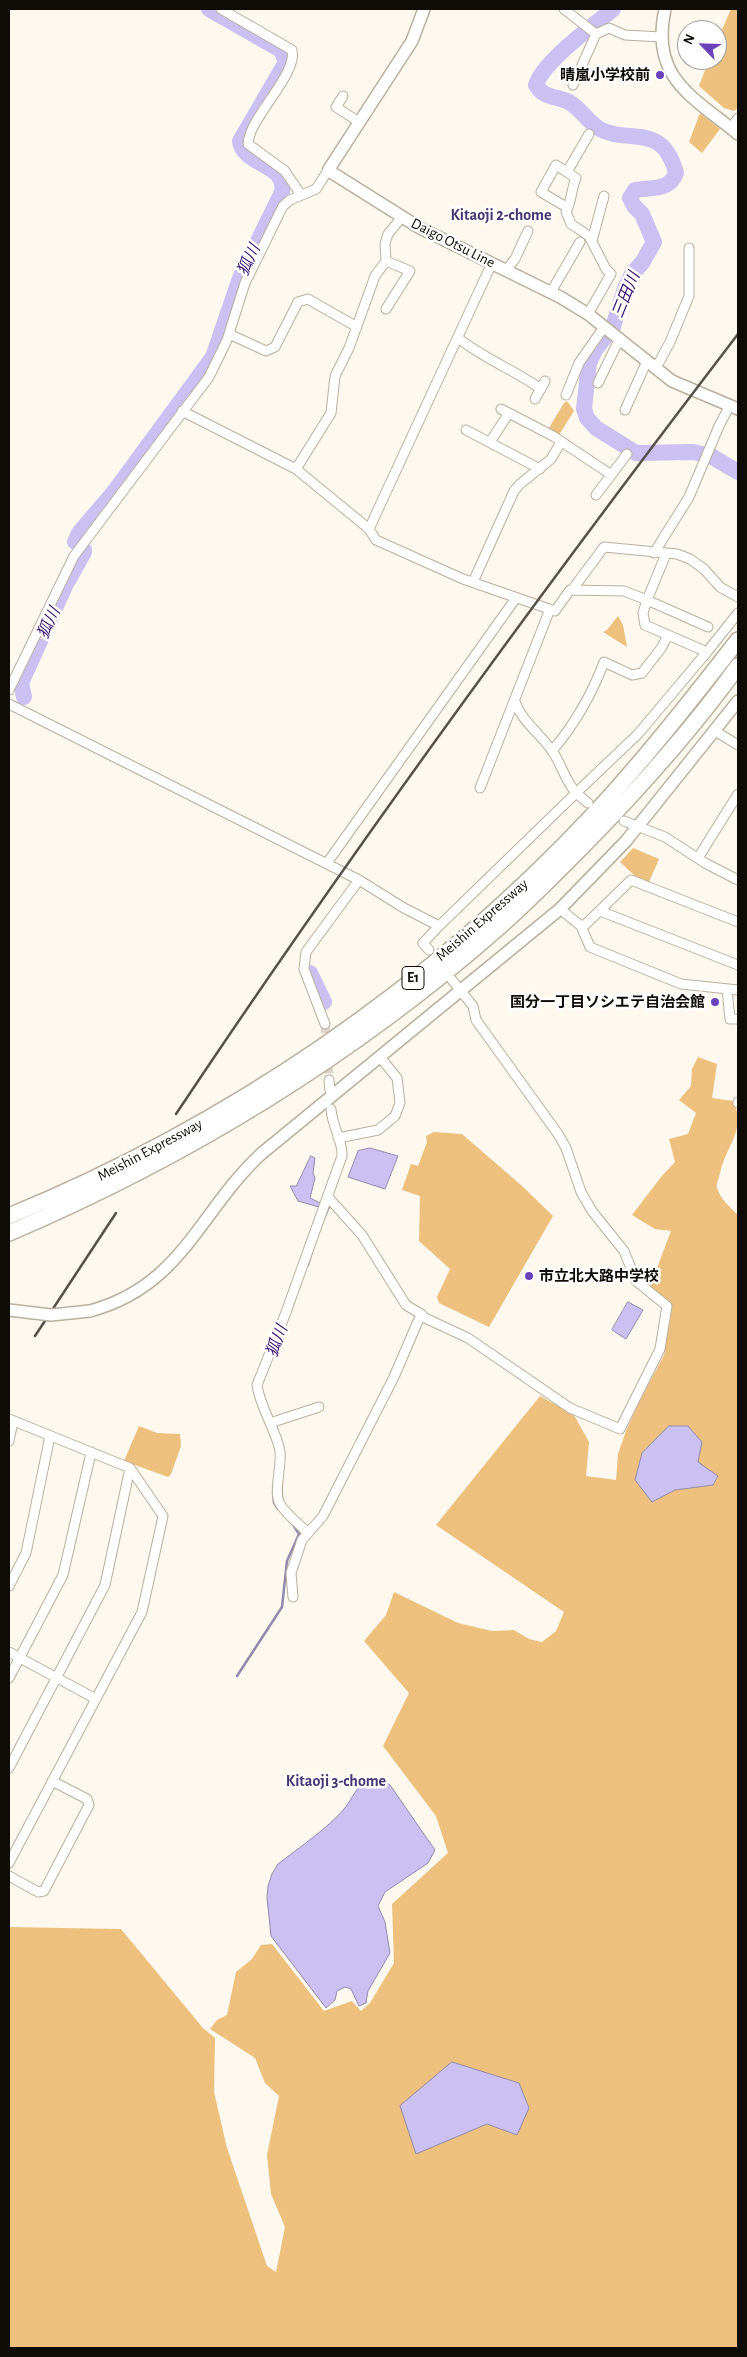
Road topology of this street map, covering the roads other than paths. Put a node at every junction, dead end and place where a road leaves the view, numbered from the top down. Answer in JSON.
{"nodes":[{"id":1,"x":221,"y":9,"type":"edge"},
{"id":2,"x":424,"y":9,"type":"edge"},
{"id":3,"x":564,"y":9,"type":"edge"},
{"id":4,"x":665,"y":9,"type":"edge"},
{"id":5,"x":591,"y":30,"type":"junction"},
{"id":6,"x":662,"y":37,"type":"junction"},
{"id":7,"x":573,"y":85,"type":"dead end"},
{"id":8,"x":343,"y":96,"type":"dead end"},
{"id":9,"x":359,"y":122,"type":"junction"},
{"id":10,"x":736,"y":127,"type":"edge"},
{"id":11,"x":589,"y":134,"type":"dead end"},
{"id":12,"x":329,"y":169,"type":"junction"},
{"id":13,"x":567,"y":172,"type":"junction"},
{"id":14,"x":300,"y":196,"type":"junction"},
{"id":15,"x":604,"y":196,"type":"dead end"},
{"id":16,"x":568,"y":208,"type":"junction"},
{"id":17,"x":402,"y":217,"type":"junction"},
{"id":18,"x":528,"y":231,"type":"dead end"},
{"id":19,"x":592,"y":241,"type":"junction"},
{"id":20,"x":580,"y":242,"type":"dead end"},
{"id":21,"x":690,"y":248,"type":"dead end"},
{"id":22,"x":386,"y":261,"type":"junction"},
{"id":23,"x":492,"y":263,"type":"junction"},
{"id":24,"x":506,"y":270,"type":"junction"},
{"id":25,"x":551,"y":292,"type":"junction"},
{"id":26,"x":386,"y":309,"type":"dead end"},
{"id":27,"x":588,"y":314,"type":"junction"},
{"id":28,"x":357,"y":327,"type":"junction"},
{"id":29,"x":612,"y":333,"type":"junction"},
{"id":30,"x":229,"y":334,"type":"junction"},
{"id":31,"x":458,"y":338,"type":"junction"},
{"id":32,"x":652,"y":365,"type":"junction"},
{"id":33,"x":598,"y":384,"type":"dead end"},
{"id":34,"x":566,"y":395,"type":"dead end"},
{"id":35,"x":535,"y":399,"type":"dead end"},
{"id":36,"x":734,"y":407,"type":"edge"},
{"id":37,"x":625,"y":410,"type":"dead end"},
{"id":38,"x":182,"y":411,"type":"junction"},
{"id":39,"x":466,"y":430,"type":"dead end"},
{"id":40,"x":490,"y":442,"type":"junction"},
{"id":41,"x":562,"y":442,"type":"junction"},
{"id":42,"x":627,"y":454,"type":"dead end"},
{"id":43,"x":296,"y":469,"type":"junction"},
{"id":44,"x":540,"y":469,"type":"junction"},
{"id":45,"x":610,"y":474,"type":"junction"},
{"id":46,"x":596,"y":495,"type":"dead end"},
{"id":47,"x":369,"y":530,"type":"junction"},
{"id":48,"x":654,"y":553,"type":"junction"},
{"id":49,"x":666,"y":554,"type":"junction"},
{"id":50,"x":473,"y":582,"type":"junction"},
{"id":51,"x":572,"y":590,"type":"junction"},
{"id":52,"x":738,"y":597,"type":"edge"},
{"id":53,"x":516,"y":598,"type":"junction"},
{"id":54,"x":647,"y":600,"type":"junction"},
{"id":55,"x":550,"y":610,"type":"junction"},
{"id":56,"x":738,"y":613,"type":"edge"},
{"id":57,"x":708,"y":627,"type":"dead end"},
{"id":58,"x":668,"y":635,"type":"junction"},
{"id":59,"x":738,"y":640,"type":"edge"},
{"id":60,"x":708,"y":652,"type":"junction"},
{"id":61,"x":738,"y":666,"type":"edge"},
{"id":62,"x":9,"y":690,"type":"edge"},
{"id":63,"x":738,"y":701,"type":"edge"},
{"id":64,"x":515,"y":702,"type":"junction"},
{"id":65,"x":9,"y":704,"type":"edge"},
{"id":66,"x":715,"y":731,"type":"junction"},
{"id":67,"x":738,"y":745,"type":"edge"},
{"id":68,"x":552,"y":751,"type":"junction"},
{"id":69,"x":480,"y":788,"type":"dead end"},
{"id":70,"x":576,"y":793,"type":"junction"},
{"id":71,"x":738,"y":794,"type":"edge"},
{"id":72,"x":588,"y":803,"type":"dead end"},
{"id":73,"x":624,"y":821,"type":"dead end"},
{"id":74,"x":639,"y":826,"type":"junction"},
{"id":75,"x":698,"y":858,"type":"junction"},
{"id":76,"x":326,"y":863,"type":"junction"},
{"id":77,"x":359,"y":880,"type":"junction"},
{"id":78,"x":738,"y":880,"type":"edge"},
{"id":79,"x":560,"y":909,"type":"junction"},
{"id":80,"x":600,"y":911,"type":"junction"},
{"id":81,"x":738,"y":922,"type":"edge"},
{"id":82,"x":439,"y":926,"type":"junction"},
{"id":83,"x":580,"y":926,"type":"junction"},
{"id":84,"x":429,"y":950,"type":"dead end"},
{"id":85,"x":738,"y":965,"type":"edge"},
{"id":86,"x":452,"y":980,"type":"dead end"},
{"id":87,"x":727,"y":989,"type":"junction"},
{"id":88,"x":738,"y":990,"type":"edge"},
{"id":89,"x":461,"y":992,"type":"junction"},
{"id":90,"x":738,"y":1019,"type":"edge"},
{"id":91,"x":324,"y":1024,"type":"tunnel mouth"},
{"id":92,"x":380,"y":1057,"type":"junction"},
{"id":93,"x":329,"y":1080,"type":"tunnel mouth"},
{"id":94,"x":330,"y":1090,"type":"dead end"},
{"id":95,"x":331,"y":1109,"type":"dead end"},
{"id":96,"x":338,"y":1138,"type":"junction"},
{"id":97,"x":328,"y":1197,"type":"junction"},
{"id":98,"x":9,"y":1216,"type":"edge"},
{"id":99,"x":9,"y":1233,"type":"edge"},
{"id":100,"x":9,"y":1310,"type":"edge"},
{"id":101,"x":422,"y":1314,"type":"junction"},
{"id":102,"x":319,"y":1406,"type":"dead end"},
{"id":103,"x":11,"y":1420,"type":"edge"},
{"id":104,"x":270,"y":1423,"type":"junction"},
{"id":105,"x":50,"y":1436,"type":"junction"},
{"id":106,"x":9,"y":1442,"type":"edge"},
{"id":107,"x":91,"y":1453,"type":"junction"},
{"id":108,"x":130,"y":1468,"type":"junction"},
{"id":109,"x":307,"y":1532,"type":"junction"},
{"id":110,"x":9,"y":1586,"type":"edge"},
{"id":111,"x":293,"y":1597,"type":"dead end"},
{"id":112,"x":9,"y":1652,"type":"edge"},
{"id":113,"x":19,"y":1658,"type":"junction"},
{"id":114,"x":9,"y":1678,"type":"edge"},
{"id":115,"x":57,"y":1678,"type":"junction"},
{"id":116,"x":96,"y":1699,"type":"junction"},
{"id":117,"x":9,"y":1768,"type":"edge"},
{"id":118,"x":52,"y":1781,"type":"junction"},
{"id":119,"x":9,"y":1863,"type":"edge"},
{"id":120,"x":9,"y":1876,"type":"edge"}],
"edges":[{"from":1,"to":14,"type":"street"},
{"from":2,"to":9,"type":"street"},
{"from":3,"to":5,"type":"street"},
{"from":4,"to":6,"type":"street"},
{"from":5,"to":6,"type":"street"},
{"from":5,"to":7,"type":"street"},
{"from":6,"to":10,"type":"street"},
{"from":8,"to":9,"type":"street"},
{"from":9,"to":12,"type":"street"},
{"from":11,"to":13,"type":"street"},
{"from":12,"to":14,"type":"street"},
{"from":12,"to":17,"type":"street","name":"Daigo Otsu Line"},
{"from":13,"to":16,"type":"street"},
{"from":13,"to":16,"type":"street"},
{"from":14,"to":30,"type":"street"},
{"from":15,"to":19,"type":"street"},
{"from":16,"to":19,"type":"street"},
{"from":17,"to":22,"type":"street"},
{"from":17,"to":23,"type":"street","name":"Daigo Otsu Line"},
{"from":18,"to":24,"type":"street"},
{"from":19,"to":27,"type":"street"},
{"from":20,"to":25,"type":"street"},
{"from":21,"to":32,"type":"street"},
{"from":22,"to":26,"type":"street"},
{"from":22,"to":28,"type":"street"},
{"from":23,"to":24,"type":"street","name":"Daigo Otsu Line"},
{"from":23,"to":31,"type":"street"},
{"from":24,"to":25,"type":"street","name":"Daigo Otsu Line"},
{"from":25,"to":27,"type":"street","name":"Daigo Otsu Line"},
{"from":27,"to":29,"type":"street","name":"Daigo Otsu Line"},
{"from":28,"to":30,"type":"street"},
{"from":28,"to":43,"type":"street"},
{"from":29,"to":32,"type":"street","name":"Daigo Otsu Line"},
{"from":29,"to":33,"type":"street"},
{"from":29,"to":34,"type":"street"},
{"from":30,"to":38,"type":"street"},
{"from":31,"to":35,"type":"street"},
{"from":31,"to":47,"type":"street"},
{"from":32,"to":36,"type":"street","name":"Daigo Otsu Line"},
{"from":32,"to":37,"type":"street"},
{"from":36,"to":48,"type":"street"},
{"from":38,"to":43,"type":"street"},
{"from":38,"to":62,"type":"street"},
{"from":39,"to":40,"type":"street"},
{"from":40,"to":41,"type":"street"},
{"from":40,"to":44,"type":"street"},
{"from":41,"to":44,"type":"street"},
{"from":41,"to":45,"type":"street"},
{"from":42,"to":45,"type":"street"},
{"from":43,"to":47,"type":"street"},
{"from":44,"to":50,"type":"street"},
{"from":45,"to":46,"type":"street"},
{"from":47,"to":50,"type":"street"},
{"from":48,"to":49,"type":"street"},
{"from":48,"to":51,"type":"street"},
{"from":49,"to":52,"type":"street"},
{"from":49,"to":54,"type":"street"},
{"from":50,"to":53,"type":"street"},
{"from":51,"to":54,"type":"street"},
{"from":51,"to":55,"type":"street"},
{"from":53,"to":55,"type":"street"},
{"from":53,"to":76,"type":"street"},
{"from":54,"to":57,"type":"street"},
{"from":54,"to":58,"type":"street"},
{"from":55,"to":64,"type":"street"},
{"from":56,"to":60,"type":"street"},
{"from":58,"to":60,"type":"street"},
{"from":58,"to":68,"type":"street"},
{"from":59,"to":98,"type":"highway","name":"Meishin Expressway","number":"E1"},
{"from":60,"to":70,"type":"street"},
{"from":61,"to":99,"type":"highway","name":"Meishin Expressway","number":"E1"},
{"from":63,"to":66,"type":"street"},
{"from":64,"to":68,"type":"street"},
{"from":64,"to":69,"type":"street"},
{"from":65,"to":76,"type":"street"},
{"from":66,"to":67,"type":"street"},
{"from":66,"to":74,"type":"street"},
{"from":68,"to":70,"type":"street"},
{"from":70,"to":72,"type":"street"},
{"from":70,"to":82,"type":"street"},
{"from":71,"to":75,"type":"street"},
{"from":73,"to":74,"type":"street"},
{"from":74,"to":75,"type":"street"},
{"from":74,"to":79,"type":"street"},
{"from":75,"to":78,"type":"street"},
{"from":76,"to":77,"type":"street"},
{"from":77,"to":82,"type":"street"},
{"from":77,"to":91,"type":"street"},
{"from":79,"to":83,"type":"street"},
{"from":79,"to":89,"type":"street"},
{"from":80,"to":81,"type":"street"},
{"from":80,"to":83,"type":"street"},
{"from":80,"to":85,"type":"street"},
{"from":82,"to":84,"type":"street"},
{"from":83,"to":87,"type":"street"},
{"from":86,"to":89,"type":"street"},
{"from":87,"to":88,"type":"street"},
{"from":87,"to":90,"type":"street"},
{"from":89,"to":92,"type":"street"},
{"from":89,"to":101,"type":"street"},
{"from":92,"to":96,"type":"street"},
{"from":92,"to":100,"type":"street","bridge":true},
{"from":93,"to":94,"type":"street"},
{"from":95,"to":96,"type":"street"},
{"from":96,"to":97,"type":"street"},
{"from":97,"to":101,"type":"street"},
{"from":97,"to":104,"type":"street"},
{"from":101,"to":109,"type":"street"},
{"from":102,"to":104,"type":"street"},
{"from":103,"to":105,"type":"street"},
{"from":103,"to":106,"type":"street"},
{"from":104,"to":109,"type":"street"},
{"from":105,"to":107,"type":"street"},
{"from":105,"to":110,"type":"street"},
{"from":107,"to":108,"type":"street"},
{"from":107,"to":113,"type":"street"},
{"from":108,"to":115,"type":"street"},
{"from":108,"to":116,"type":"street"},
{"from":109,"to":111,"type":"street"},
{"from":112,"to":113,"type":"street"},
{"from":113,"to":114,"type":"street"},
{"from":113,"to":115,"type":"street"},
{"from":115,"to":116,"type":"street"},
{"from":115,"to":117,"type":"street"},
{"from":116,"to":118,"type":"street"},
{"from":118,"to":119,"type":"street"},
{"from":118,"to":120,"type":"street"}]}
